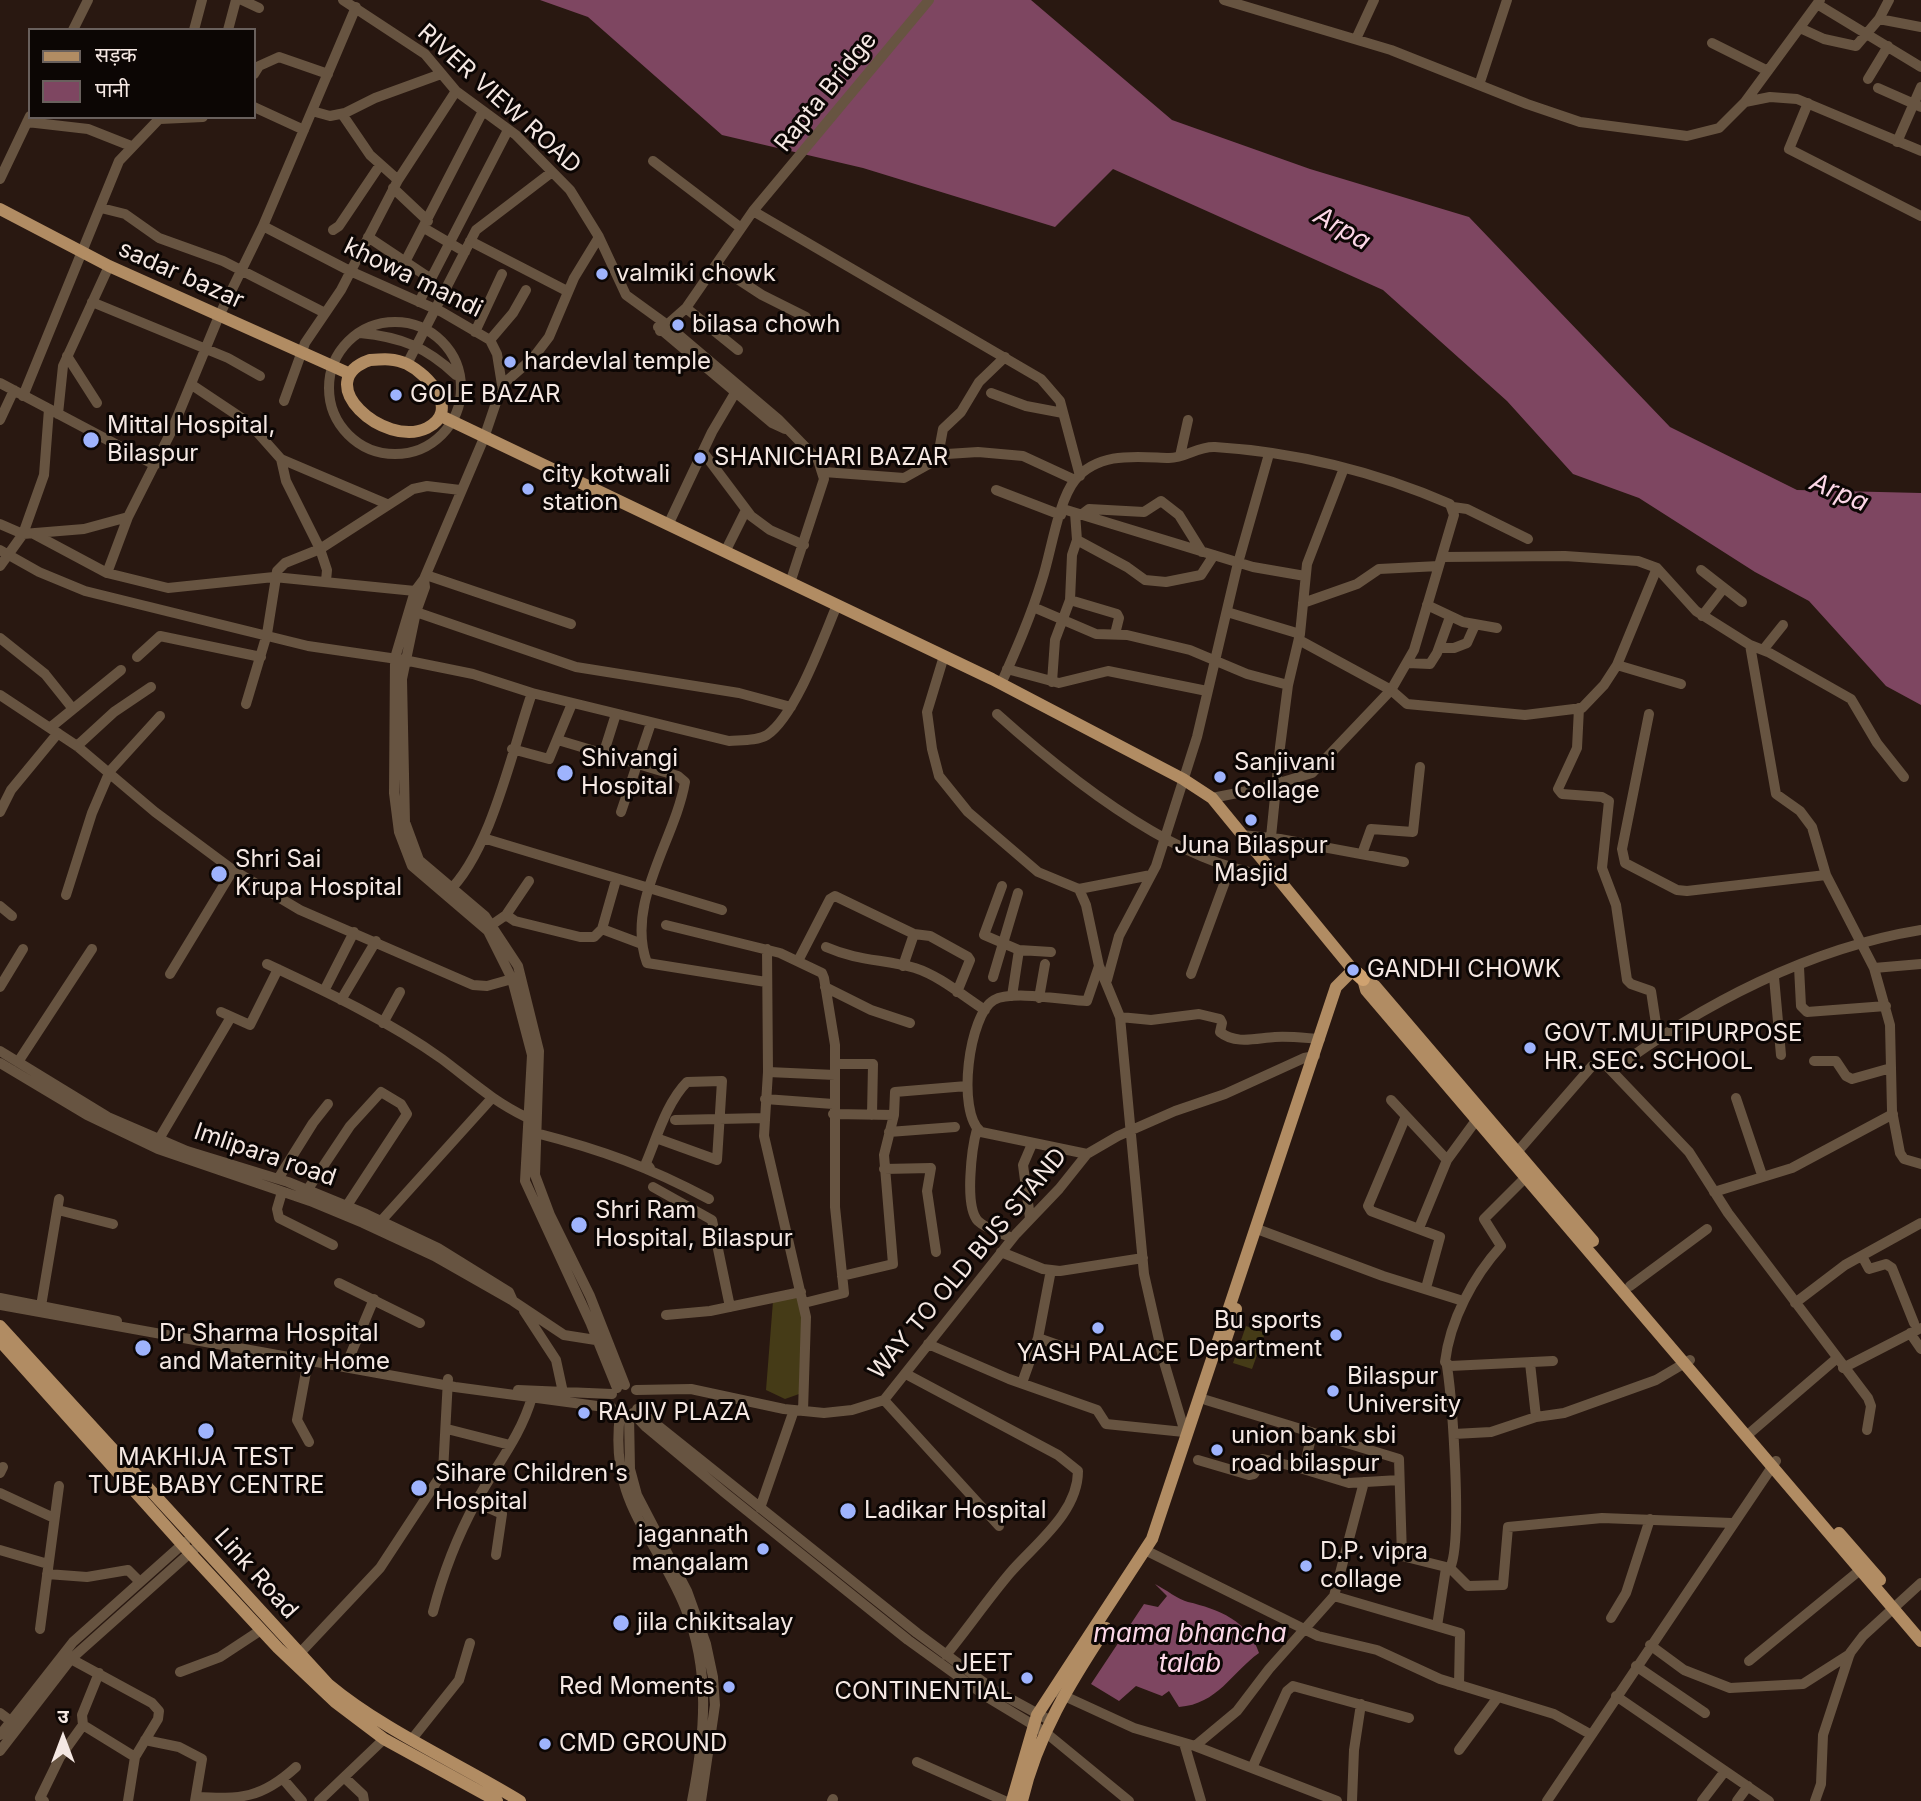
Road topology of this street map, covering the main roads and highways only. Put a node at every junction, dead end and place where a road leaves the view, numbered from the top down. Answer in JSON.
{"nodes":[{"id":1,"x":0,"y":209,"type":"edge"},
{"id":2,"x":348,"y":373,"type":"junction"},
{"id":3,"x":440,"y":416,"type":"junction"},
{"id":4,"x":1358,"y":974,"type":"junction"},
{"id":5,"x":1515,"y":1156,"type":"junction"},
{"id":6,"x":1261,"y":1230,"type":"junction"},
{"id":7,"x":0,"y":1326,"type":"edge"},
{"id":8,"x":0,"y":1340,"type":"edge"},
{"id":9,"x":1688,"y":1362,"type":"junction"},
{"id":10,"x":1775,"y":1463,"type":"junction"},
{"id":11,"x":191,"y":1544,"type":"junction"},
{"id":12,"x":1150,"y":1553,"type":"junction"},
{"id":13,"x":1897,"y":1607,"type":"junction"},
{"id":14,"x":1921,"y":1628,"type":"edge"},
{"id":15,"x":1921,"y":1641,"type":"edge"},
{"id":16,"x":1058,"y":1693,"type":"junction"},
{"id":17,"x":479,"y":1797,"type":"edge"},
{"id":18,"x":497,"y":1801,"type":"edge"},
{"id":19,"x":520,"y":1801,"type":"edge"},
{"id":20,"x":1012,"y":1801,"type":"edge"},
{"id":21,"x":1022,"y":1801,"type":"edge"}],
"edges":[{"from":1,"to":2,"type":"main road","name":"sadar bazar"},
{"from":2,"to":3,"type":"main road"},
{"from":2,"to":3,"type":"main road"},
{"from":3,"to":4,"type":"main road"},
{"from":4,"to":5,"type":"main road"},
{"from":4,"to":5,"type":"main road"},
{"from":4,"to":6,"type":"main road"},
{"from":5,"to":9,"type":"main road"},
{"from":5,"to":9,"type":"main road"},
{"from":6,"to":12,"type":"main road"},
{"from":6,"to":12,"type":"main road"},
{"from":7,"to":11,"type":"main road","name":"Link Road"},
{"from":8,"to":11,"type":"main road","name":"Link Road"},
{"from":9,"to":10,"type":"main road"},
{"from":9,"to":10,"type":"main road"},
{"from":10,"to":13,"type":"main road"},
{"from":11,"to":17,"type":"main road","name":"Link Road"},
{"from":11,"to":19,"type":"main road","name":"Link Road"},
{"from":12,"to":16,"type":"main road"},
{"from":13,"to":14,"type":"main road"},
{"from":13,"to":15,"type":"main road"},
{"from":16,"to":20,"type":"main road"},
{"from":16,"to":21,"type":"main road"},
{"from":17,"to":18,"type":"main road","name":"Link Road"}]}
